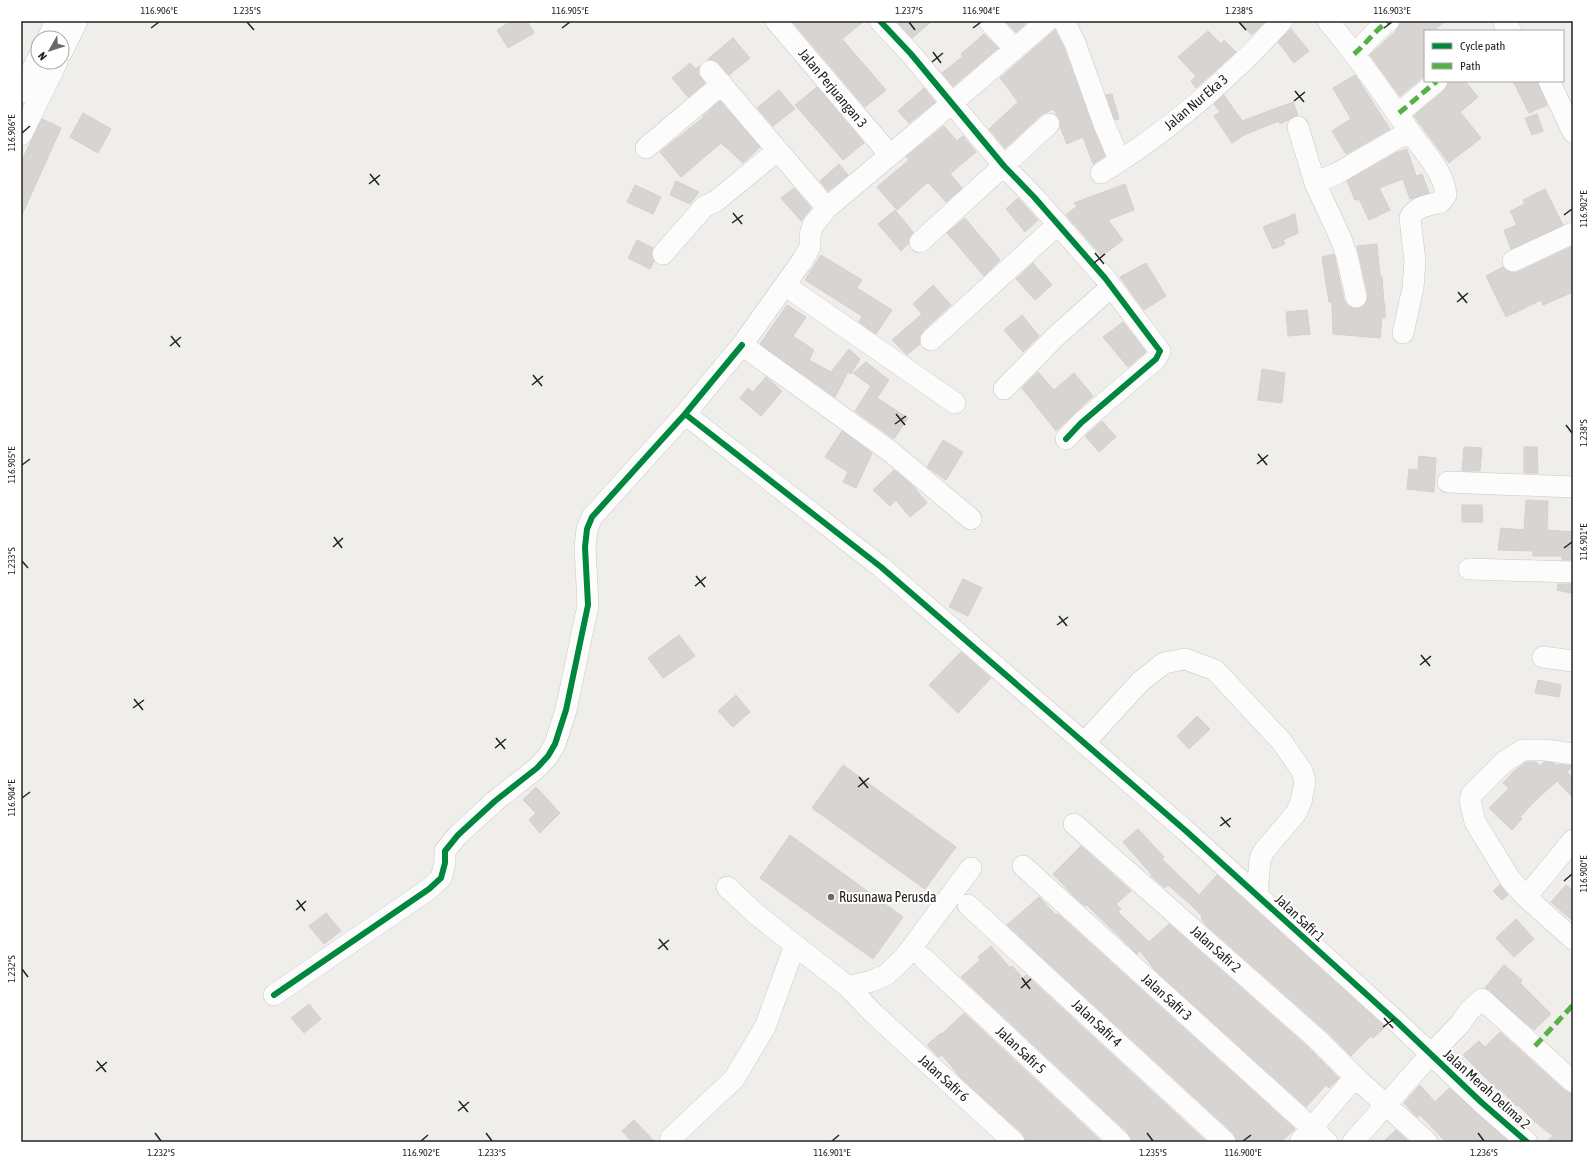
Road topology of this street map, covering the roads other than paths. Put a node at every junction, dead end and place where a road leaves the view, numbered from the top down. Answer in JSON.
{"nodes":[{"id":1,"x":77,"y":21,"type":"edge"},
{"id":2,"x":776,"y":21,"type":"edge"},
{"id":3,"x":880,"y":21,"type":"edge"},
{"id":4,"x":989,"y":21,"type":"edge"},
{"id":5,"x":1047,"y":21,"type":"edge"},
{"id":6,"x":1064,"y":21,"type":"edge"},
{"id":7,"x":1282,"y":21,"type":"edge"},
{"id":8,"x":1328,"y":21,"type":"edge"},
{"id":9,"x":1389,"y":21,"type":"edge"},
{"id":10,"x":70,"y":35,"type":"edge"},
{"id":11,"x":1015,"y":49,"type":"junction"},
{"id":12,"x":1354,"y":54,"type":"junction"},
{"id":13,"x":32,"y":70,"type":"edge"},
{"id":14,"x":53,"y":70,"type":"edge"},
{"id":15,"x":1436,"y":82,"type":"edge"},
{"id":16,"x":1549,"y":82,"type":"edge"},
{"id":17,"x":21,"y":93,"type":"edge"},
{"id":18,"x":952,"y":103,"type":"junction"},
{"id":19,"x":1399,"y":113,"type":"junction"},
{"id":20,"x":1049,"y":124,"type":"dead end"},
{"id":21,"x":1298,"y":127,"type":"dead end"},
{"id":22,"x":1410,"y":131,"type":"junction"},
{"id":23,"x":1573,"y":132,"type":"edge"},
{"id":24,"x":21,"y":135,"type":"edge"},
{"id":25,"x":646,"y":148,"type":"dead end"},
{"id":26,"x":777,"y":151,"type":"junction"},
{"id":27,"x":890,"y":155,"type":"junction"},
{"id":28,"x":1120,"y":161,"type":"junction"},
{"id":29,"x":1004,"y":166,"type":"junction"},
{"id":30,"x":1101,"y":173,"type":"dead end"},
{"id":31,"x":1315,"y":183,"type":"junction"},
{"id":32,"x":827,"y":208,"type":"junction"},
{"id":33,"x":1057,"y":225,"type":"junction"},
{"id":34,"x":1573,"y":233,"type":"edge"},
{"id":35,"x":920,"y":242,"type":"dead end"},
{"id":36,"x":663,"y":254,"type":"dead end"},
{"id":37,"x":1513,"y":261,"type":"dead end"},
{"id":38,"x":786,"y":286,"type":"junction"},
{"id":39,"x":1111,"y":287,"type":"junction"},
{"id":40,"x":1356,"y":297,"type":"dead end"},
{"id":41,"x":1404,"y":332,"type":"dead end"},
{"id":42,"x":931,"y":340,"type":"dead end"},
{"id":43,"x":742,"y":345,"type":"junction"},
{"id":44,"x":1004,"y":389,"type":"dead end"},
{"id":45,"x":955,"y":403,"type":"dead end"},
{"id":46,"x":685,"y":414,"type":"junction"},
{"id":47,"x":1066,"y":439,"type":"dead end"},
{"id":48,"x":1448,"y":482,"type":"dead end"},
{"id":49,"x":1573,"y":487,"type":"edge"},
{"id":50,"x":971,"y":519,"type":"dead end"},
{"id":51,"x":1469,"y":569,"type":"dead end"},
{"id":52,"x":1573,"y":572,"type":"edge"},
{"id":53,"x":1543,"y":657,"type":"dead end"},
{"id":54,"x":1573,"y":661,"type":"edge"},
{"id":55,"x":1084,"y":743,"type":"junction"},
{"id":56,"x":1573,"y":754,"type":"edge"},
{"id":57,"x":1074,"y":824,"type":"dead end"},
{"id":58,"x":1573,"y":840,"type":"edge"},
{"id":59,"x":1023,"y":866,"type":"dead end"},
{"id":60,"x":971,"y":868,"type":"dead end"},
{"id":61,"x":727,"y":887,"type":"dead end"},
{"id":62,"x":1257,"y":894,"type":"junction"},
{"id":63,"x":1526,"y":897,"type":"junction"},
{"id":64,"x":968,"y":905,"type":"dead end"},
{"id":65,"x":1573,"y":939,"type":"edge"},
{"id":66,"x":795,"y":945,"type":"junction"},
{"id":67,"x":922,"y":958,"type":"dead end"},
{"id":68,"x":848,"y":987,"type":"junction"},
{"id":69,"x":274,"y":996,"type":"dead end"},
{"id":70,"x":1430,"y":1055,"type":"junction"},
{"id":71,"x":1355,"y":1077,"type":"junction"},
{"id":72,"x":1573,"y":1082,"type":"edge"},
{"id":73,"x":1385,"y":1105,"type":"junction"},
{"id":74,"x":1306,"y":1135,"type":"edge"},
{"id":75,"x":681,"y":1140,"type":"edge"},
{"id":76,"x":1014,"y":1142,"type":"edge"},
{"id":77,"x":1120,"y":1142,"type":"edge"},
{"id":78,"x":1226,"y":1142,"type":"edge"},
{"id":79,"x":1328,"y":1142,"type":"edge"},
{"id":80,"x":1353,"y":1142,"type":"edge"},
{"id":81,"x":1427,"y":1142,"type":"edge"},
{"id":82,"x":1528,"y":1142,"type":"edge"}],
"edges":[{"from":1,"to":10,"type":"street"},
{"from":2,"to":27,"type":"street","name":"Jalan Perjuangan 3"},
{"from":3,"to":18,"type":"street"},
{"from":4,"to":11,"type":"street"},
{"from":5,"to":11,"type":"street"},
{"from":6,"to":28,"type":"street"},
{"from":7,"to":28,"type":"street","name":"Jalan Nur Eka 3"},
{"from":8,"to":12,"type":"street"},
{"from":9,"to":12,"type":"street"},
{"from":11,"to":18,"type":"street"},
{"from":12,"to":19,"type":"street"},
{"from":13,"to":17,"type":"street"},
{"from":14,"to":24,"type":"street"},
{"from":15,"to":19,"type":"street"},
{"from":16,"to":23,"type":"street"},
{"from":18,"to":27,"type":"street"},
{"from":18,"to":29,"type":"street"},
{"from":19,"to":22,"type":"street"},
{"from":20,"to":29,"type":"street"},
{"from":21,"to":31,"type":"street"},
{"from":22,"to":31,"type":"street"},
{"from":22,"to":41,"type":"street"},
{"from":25,"to":26,"type":"street"},
{"from":26,"to":32,"type":"street"},
{"from":26,"to":36,"type":"street"},
{"from":27,"to":32,"type":"street"},
{"from":28,"to":30,"type":"street","name":"Jalan Nur Eka 3"},
{"from":29,"to":33,"type":"street"},
{"from":29,"to":35,"type":"street"},
{"from":31,"to":40,"type":"street"},
{"from":32,"to":38,"type":"street"},
{"from":33,"to":39,"type":"street"},
{"from":33,"to":42,"type":"street"},
{"from":34,"to":37,"type":"street"},
{"from":38,"to":43,"type":"street"},
{"from":38,"to":45,"type":"street"},
{"from":39,"to":44,"type":"street"},
{"from":39,"to":47,"type":"street"},
{"from":43,"to":46,"type":"street"},
{"from":43,"to":50,"type":"street"},
{"from":46,"to":55,"type":"street","name":"Jalan Safir 1"},
{"from":46,"to":69,"type":"street"},
{"from":48,"to":49,"type":"street"},
{"from":51,"to":52,"type":"street"},
{"from":53,"to":54,"type":"street"},
{"from":55,"to":62,"type":"street","name":"Jalan Safir 1"},
{"from":55,"to":62,"type":"street"},
{"from":56,"to":63,"type":"street"},
{"from":57,"to":71,"type":"street","name":"Jalan Safir 2"},
{"from":58,"to":63,"type":"street"},
{"from":59,"to":74,"type":"street","name":"Jalan Safir 3"},
{"from":60,"to":68,"type":"street"},
{"from":61,"to":66,"type":"street","name":"Jalan Safir 6"},
{"from":62,"to":70,"type":"street","name":"Jalan Safir 1"},
{"from":63,"to":65,"type":"street"},
{"from":64,"to":78,"type":"street","name":"Jalan Safir 4"},
{"from":66,"to":68,"type":"street","name":"Jalan Safir 6"},
{"from":66,"to":75,"type":"street"},
{"from":67,"to":77,"type":"street","name":"Jalan Safir 5"},
{"from":68,"to":76,"type":"street","name":"Jalan Safir 6"},
{"from":70,"to":72,"type":"street"},
{"from":70,"to":73,"type":"street"},
{"from":70,"to":82,"type":"street","name":"Jalan Merah Delima 2"},
{"from":71,"to":73,"type":"street","name":"Jalan Safir 2"},
{"from":71,"to":74,"type":"street"},
{"from":73,"to":80,"type":"street"},
{"from":73,"to":81,"type":"street","name":"Jalan Safir 2"},
{"from":74,"to":79,"type":"street","name":"Jalan Safir 3"}]}
